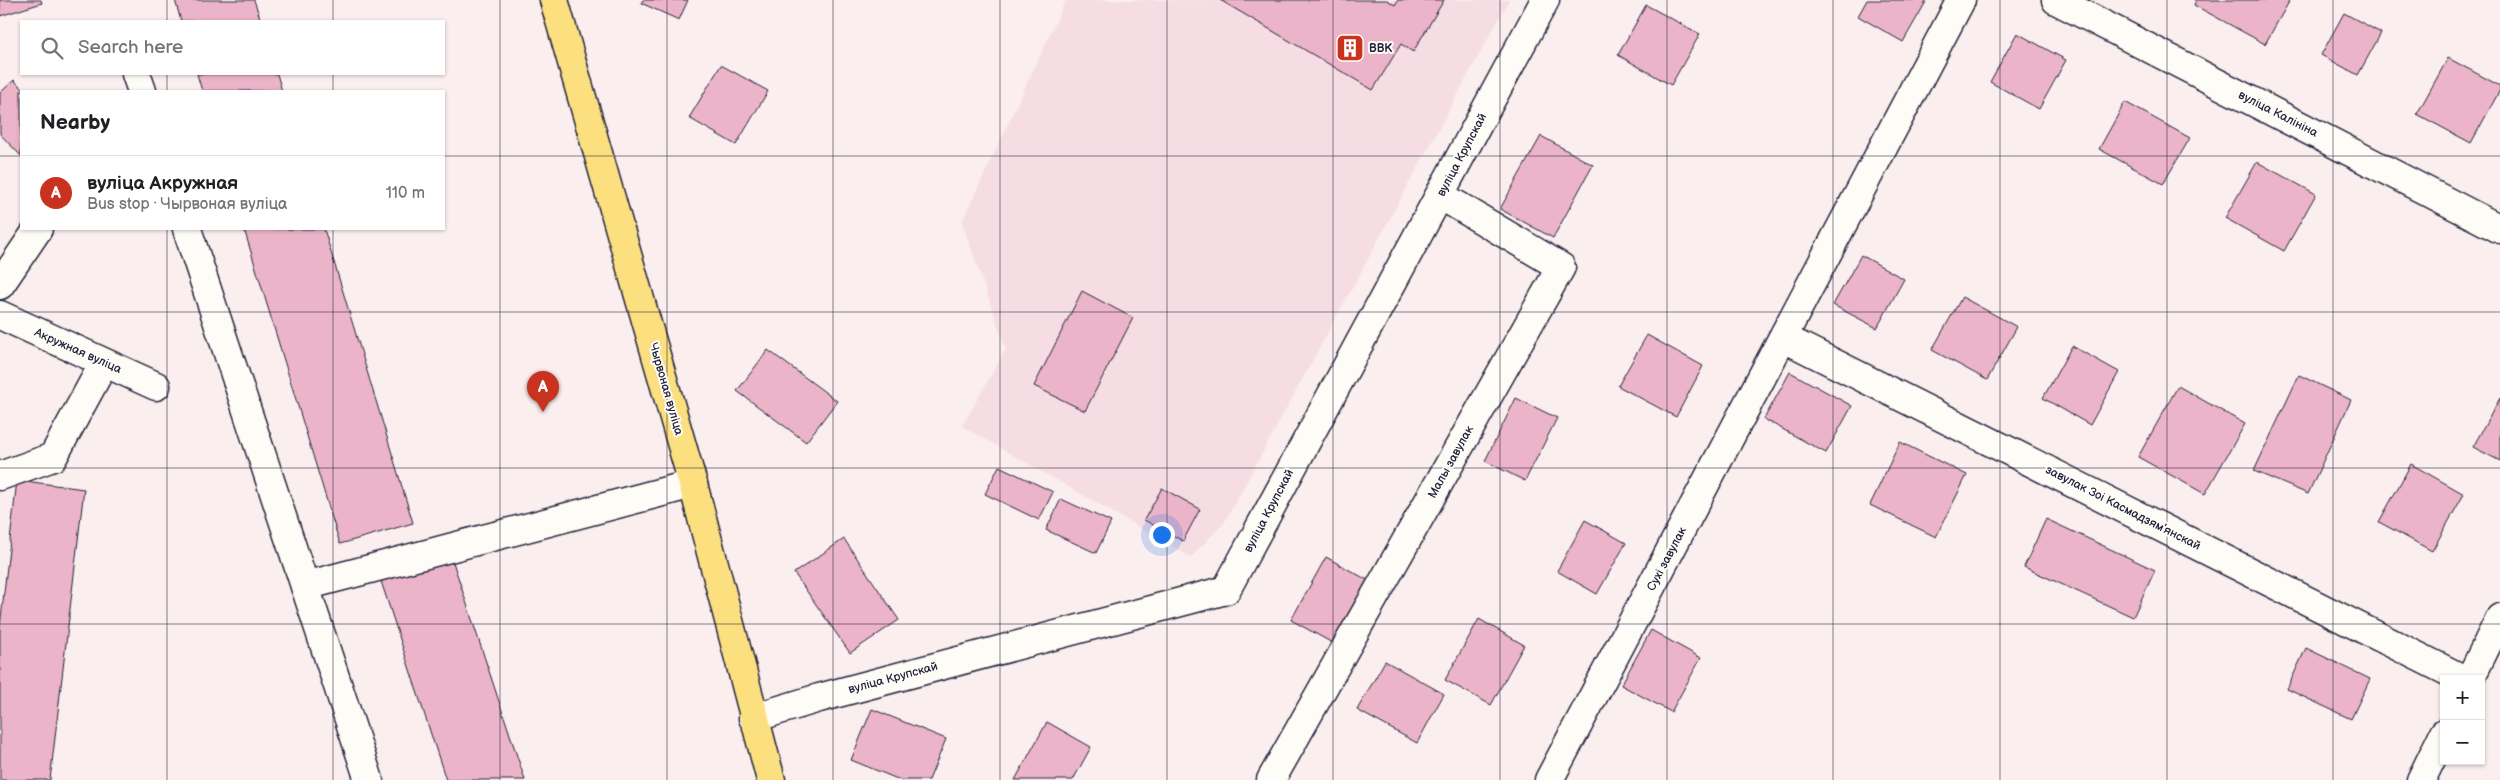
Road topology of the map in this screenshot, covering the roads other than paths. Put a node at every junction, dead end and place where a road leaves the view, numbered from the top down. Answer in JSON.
{"nodes":[{"id":1,"x":554,"y":0,"type":"edge"},
{"id":2,"x":1545,"y":0,"type":"edge"},
{"id":3,"x":1961,"y":0,"type":"edge"},
{"id":4,"x":2056,"y":0,"type":"edge"},
{"id":5,"x":136,"y":75,"type":"edge"},
{"id":6,"x":142,"y":90,"type":"edge"},
{"id":7,"x":1440,"y":195,"type":"junction"},
{"id":8,"x":2500,"y":229,"type":"edge"},
{"id":9,"x":37,"y":230,"type":"edge"},
{"id":10,"x":187,"y":230,"type":"edge"},
{"id":11,"x":0,"y":285,"type":"edge"},
{"id":12,"x":0,"y":316,"type":"edge"},
{"id":13,"x":1784,"y":338,"type":"junction"},
{"id":14,"x":104,"y":363,"type":"junction"},
{"id":15,"x":156,"y":386,"type":"dead end"},
{"id":16,"x":0,"y":476,"type":"edge"},
{"id":17,"x":693,"y":484,"type":"junction"},
{"id":18,"x":305,"y":586,"type":"junction"},
{"id":19,"x":2500,"y":618,"type":"edge"},
{"id":20,"x":2455,"y":675,"type":"edge"},
{"id":21,"x":2472,"y":675,"type":"edge"},
{"id":22,"x":753,"y":718,"type":"junction"},
{"id":23,"x":2440,"y":742,"type":"edge"},
{"id":24,"x":369,"y":780,"type":"edge"},
{"id":25,"x":771,"y":780,"type":"edge"},
{"id":26,"x":1271,"y":780,"type":"edge"},
{"id":27,"x":1549,"y":780,"type":"edge"},
{"id":28,"x":2422,"y":780,"type":"edge"}],
"edges":[{"from":1,"to":17,"type":"main road","name":"Чырвоная вуліца"},
{"from":2,"to":7,"type":"street","name":"вуліца Крупскай"},
{"from":3,"to":13,"type":"street","name":"Сухі завулак"},
{"from":4,"to":8,"type":"street","name":"вуліца Калініна"},
{"from":5,"to":6,"type":"street"},
{"from":7,"to":22,"type":"street","name":"вуліца Крупскай"},
{"from":7,"to":26,"type":"street","name":"Малы завулак"},
{"from":9,"to":11,"type":"street"},
{"from":10,"to":18,"type":"street"},
{"from":12,"to":14,"type":"street","name":"Акружная вуліца"},
{"from":13,"to":20,"type":"street","name":"завулак Зоі Касмадзямʼянскай"},
{"from":13,"to":27,"type":"street","name":"Сухі завулак"},
{"from":14,"to":15,"type":"street","name":"Акружная вуліца"},
{"from":14,"to":16,"type":"street"},
{"from":17,"to":18,"type":"street"},
{"from":17,"to":22,"type":"main road","name":"Чырвоная вуліца"},
{"from":18,"to":24,"type":"street"},
{"from":19,"to":21,"type":"street"},
{"from":22,"to":25,"type":"main road","name":"Чырвоная вуліца"},
{"from":23,"to":28,"type":"street"}]}
